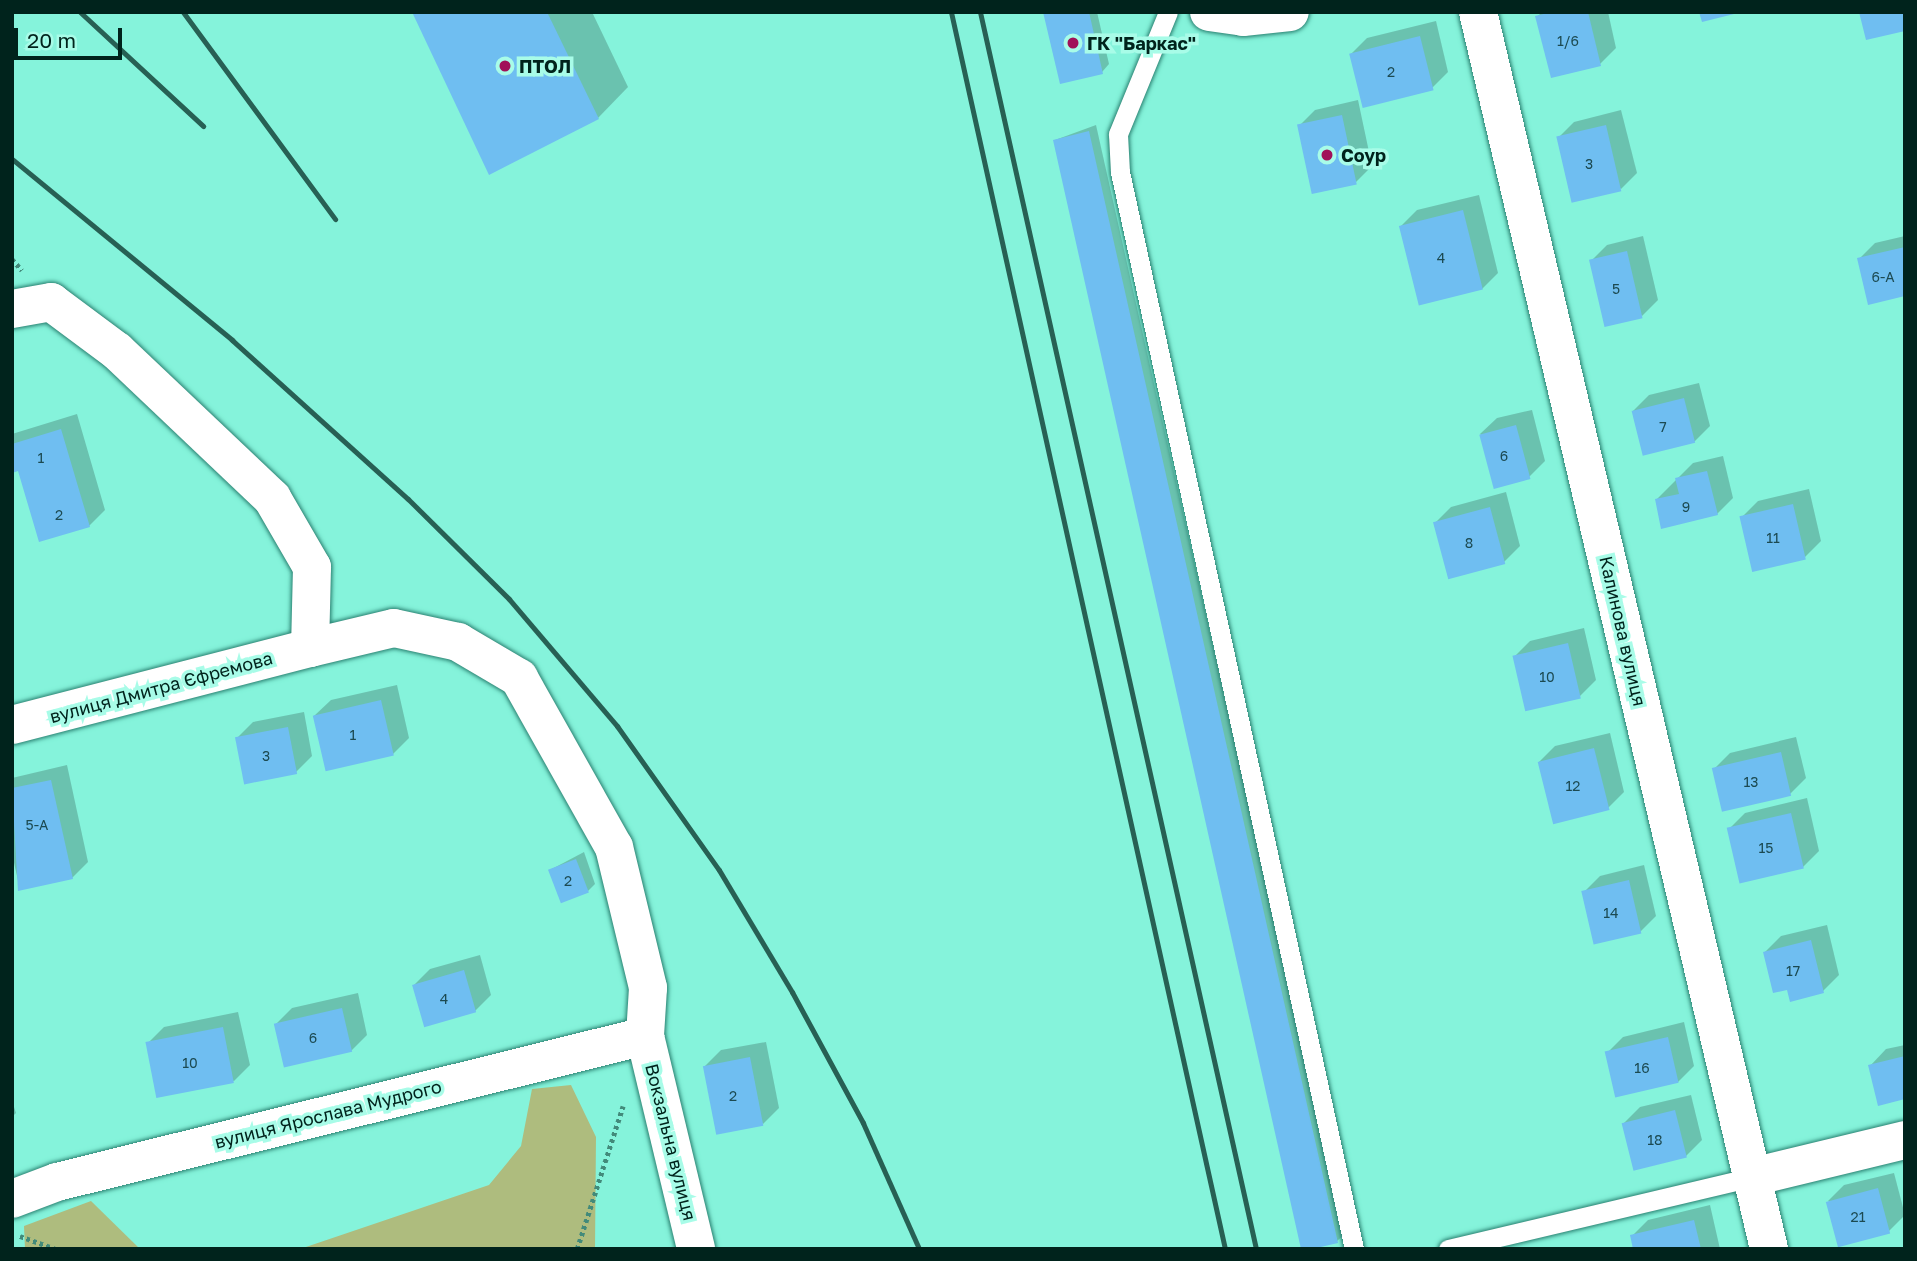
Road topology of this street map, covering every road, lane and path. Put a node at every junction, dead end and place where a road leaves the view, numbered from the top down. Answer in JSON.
{"nodes":[{"id":1,"x":1168,"y":12,"type":"edge"},
{"id":2,"x":1209,"y":12,"type":"edge"},
{"id":3,"x":1290,"y":12,"type":"edge"},
{"id":4,"x":1478,"y":12,"type":"edge"},
{"id":5,"x":12,"y":309,"type":"edge"},
{"id":6,"x":310,"y":648,"type":"junction"},
{"id":7,"x":12,"y":725,"type":"edge"},
{"id":8,"x":645,"y":1036,"type":"junction"},
{"id":9,"x":624,"y":1102,"type":"dead end"},
{"id":10,"x":1905,"y":1140,"type":"edge"},
{"id":11,"x":1752,"y":1177,"type":"junction"},
{"id":12,"x":12,"y":1199,"type":"edge"},
{"id":13,"x":12,"y":1233,"type":"edge"},
{"id":14,"x":55,"y":1249,"type":"edge"},
{"id":15,"x":577,"y":1249,"type":"edge"},
{"id":16,"x":696,"y":1249,"type":"edge"},
{"id":17,"x":1354,"y":1249,"type":"edge"},
{"id":18,"x":1448,"y":1249,"type":"edge"},
{"id":19,"x":1769,"y":1249,"type":"edge"}],
"edges":[{"from":1,"to":17,"type":"lane"},
{"from":2,"to":3,"type":"street"},
{"from":4,"to":11,"type":"street","name":"Калинова вулиця"},
{"from":5,"to":6,"type":"street"},
{"from":6,"to":7,"type":"street","name":"вулиця Дмитра Єфремова"},
{"from":6,"to":8,"type":"street","name":"вулиця Дмитра Єфремова"},
{"from":8,"to":12,"type":"street","name":"вулиця Ярослава Мудрого"},
{"from":8,"to":16,"type":"street","name":"Вокзальна вулиця"},
{"from":9,"to":15,"type":"path"},
{"from":10,"to":11,"type":"street"},
{"from":11,"to":18,"type":"lane"},
{"from":11,"to":19,"type":"street","name":"Калинова вулиця"},
{"from":13,"to":14,"type":"path"}]}
